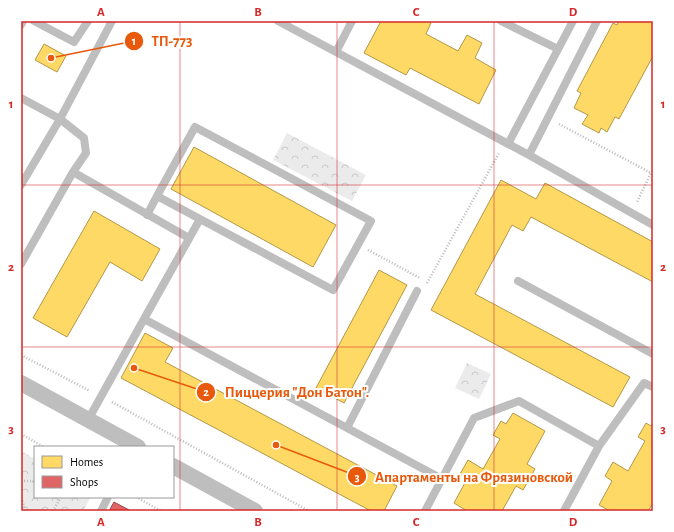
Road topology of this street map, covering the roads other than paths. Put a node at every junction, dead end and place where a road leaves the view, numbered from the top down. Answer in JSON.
{"nodes":[{"id":1,"x":23,"y":21,"type":"edge"},
{"id":2,"x":34,"y":21,"type":"edge"},
{"id":3,"x":88,"y":21,"type":"edge"},
{"id":4,"x":112,"y":21,"type":"edge"},
{"id":5,"x":278,"y":21,"type":"edge"},
{"id":6,"x":296,"y":21,"type":"edge"},
{"id":7,"x":352,"y":21,"type":"edge"},
{"id":8,"x":501,"y":21,"type":"edge"},
{"id":9,"x":573,"y":21,"type":"edge"},
{"id":10,"x":597,"y":21,"type":"edge"},
{"id":11,"x":21,"y":25,"type":"edge"},
{"id":12,"x":292,"y":29,"type":"junction"},
{"id":13,"x":558,"y":49,"type":"junction"},
{"id":14,"x":336,"y":52,"type":"junction"},
{"id":15,"x":21,"y":98,"type":"edge"},
{"id":16,"x":60,"y":119,"type":"junction"},
{"id":17,"x":507,"y":143,"type":"junction"},
{"id":18,"x":529,"y":155,"type":"junction"},
{"id":19,"x":72,"y":172,"type":"junction"},
{"id":20,"x":21,"y":185,"type":"edge"},
{"id":21,"x":157,"y":196,"type":"junction"},
{"id":22,"x":147,"y":215,"type":"junction"},
{"id":23,"x":200,"y":219,"type":"junction"},
{"id":24,"x":653,"y":225,"type":"edge"},
{"id":25,"x":189,"y":238,"type":"junction"},
{"id":26,"x":21,"y":264,"type":"edge"},
{"id":27,"x":518,"y":281,"type":"dead end"},
{"id":28,"x":417,"y":291,"type":"road end"},
{"id":29,"x":144,"y":319,"type":"junction"},
{"id":30,"x":653,"y":354,"type":"edge"},
{"id":31,"x":21,"y":383,"type":"edge"},
{"id":32,"x":653,"y":387,"type":"edge"},
{"id":33,"x":88,"y":420,"type":"junction"},
{"id":34,"x":347,"y":428,"type":"junction"},
{"id":35,"x":134,"y":446,"type":"edge"},
{"id":36,"x":599,"y":446,"type":"junction"},
{"id":37,"x":174,"y":467,"type":"edge"},
{"id":38,"x":442,"y":479,"type":"junction"},
{"id":39,"x":108,"y":498,"type":"edge"},
{"id":40,"x":567,"y":510,"type":"edge"},
{"id":41,"x":101,"y":511,"type":"edge"},
{"id":42,"x":255,"y":511,"type":"edge"},
{"id":43,"x":425,"y":511,"type":"edge"}],
"edges":[{"from":1,"to":11,"type":"lane"},
{"from":2,"to":3,"type":"lane"},
{"from":4,"to":16,"type":"lane"},
{"from":5,"to":12,"type":"lane"},
{"from":6,"to":12,"type":"lane"},
{"from":7,"to":14,"type":"lane"},
{"from":8,"to":13,"type":"lane"},
{"from":9,"to":13,"type":"lane"},
{"from":10,"to":18,"type":"lane"},
{"from":12,"to":14,"type":"lane"},
{"from":13,"to":17,"type":"lane"},
{"from":14,"to":17,"type":"lane"},
{"from":15,"to":16,"type":"lane"},
{"from":16,"to":19,"type":"lane"},
{"from":16,"to":20,"type":"lane"},
{"from":17,"to":18,"type":"lane"},
{"from":18,"to":24,"type":"lane"},
{"from":19,"to":22,"type":"lane"},
{"from":19,"to":26,"type":"lane"},
{"from":21,"to":22,"type":"lane"},
{"from":21,"to":23,"type":"lane"},
{"from":21,"to":23,"type":"lane"},
{"from":22,"to":25,"type":"lane"},
{"from":23,"to":25,"type":"lane"},
{"from":25,"to":29,"type":"lane"},
{"from":27,"to":30,"type":"lane"},
{"from":28,"to":34,"type":"lane"},
{"from":29,"to":33,"type":"lane"},
{"from":29,"to":34,"type":"lane"},
{"from":31,"to":33,"type":"street"},
{"from":32,"to":36,"type":"lane"},
{"from":33,"to":35,"type":"street"},
{"from":34,"to":38,"type":"lane"},
{"from":36,"to":38,"type":"lane"},
{"from":36,"to":40,"type":"lane"},
{"from":37,"to":42,"type":"street"},
{"from":38,"to":43,"type":"lane"},
{"from":39,"to":41,"type":"lane"}]}
